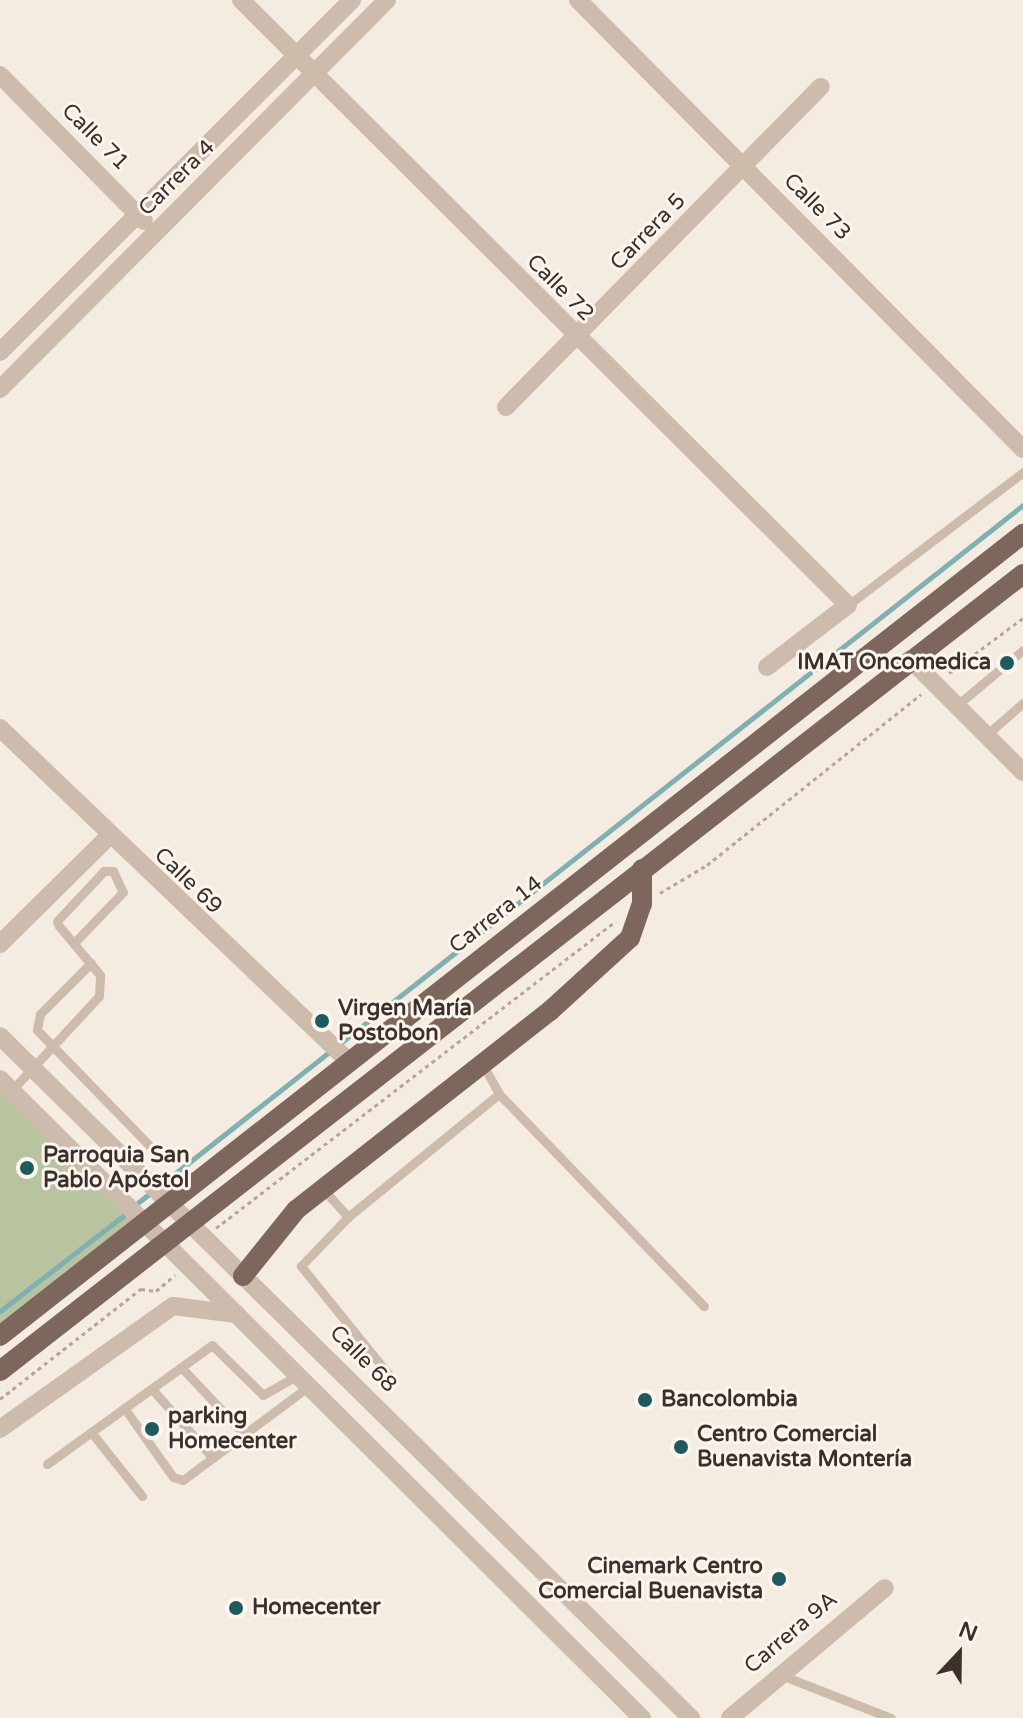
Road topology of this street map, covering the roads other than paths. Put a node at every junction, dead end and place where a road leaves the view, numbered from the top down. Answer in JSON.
{"nodes":[{"id":1,"x":241,"y":0,"type":"edge"},
{"id":2,"x":352,"y":0,"type":"edge"},
{"id":3,"x":387,"y":0,"type":"edge"},
{"id":4,"x":578,"y":0,"type":"edge"},
{"id":5,"x":297,"y":57,"type":"junction"},
{"id":6,"x":315,"y":74,"type":"junction"},
{"id":7,"x":0,"y":75,"type":"edge"},
{"id":8,"x":821,"y":87,"type":"dead end"},
{"id":9,"x":223,"y":130,"type":"junction"},
{"id":10,"x":244,"y":146,"type":"junction"},
{"id":11,"x":744,"y":167,"type":"junction"},
{"id":12,"x":137,"y":214,"type":"junction"},
{"id":13,"x":156,"y":234,"type":"junction"},
{"id":14,"x":577,"y":340,"type":"junction"},
{"id":15,"x":0,"y":352,"type":"edge"},
{"id":16,"x":0,"y":389,"type":"edge"},
{"id":17,"x":506,"y":407,"type":"dead end"},
{"id":18,"x":1023,"y":449,"type":"edge"},
{"id":19,"x":1023,"y":472,"type":"edge"},
{"id":20,"x":1023,"y":534,"type":"edge"},
{"id":21,"x":1023,"y":574,"type":"edge"},
{"id":22,"x":848,"y":605,"type":"junction"},
{"id":23,"x":1023,"y":650,"type":"edge"},
{"id":24,"x":910,"y":659,"type":"junction"},
{"id":25,"x":767,"y":667,"type":"dead end"},
{"id":26,"x":1023,"y":703,"type":"edge"},
{"id":27,"x":953,"y":709,"type":"junction"},
{"id":28,"x":0,"y":728,"type":"edge"},
{"id":29,"x":983,"y":738,"type":"junction"},
{"id":30,"x":1023,"y":772,"type":"edge"},
{"id":31,"x":107,"y":838,"type":"junction"},
{"id":32,"x":642,"y":869,"type":"junction"},
{"id":33,"x":74,"y":943,"type":"junction"},
{"id":34,"x":0,"y":944,"type":"edge"},
{"id":35,"x":91,"y":963,"type":"junction"},
{"id":36,"x":0,"y":1036,"type":"edge"},
{"id":37,"x":51,"y":1047,"type":"junction"},
{"id":38,"x":342,"y":1056,"type":"junction"},
{"id":39,"x":482,"y":1063,"type":"junction"},
{"id":40,"x":31,"y":1068,"type":"junction"},
{"id":41,"x":6,"y":1084,"type":"edge"},
{"id":42,"x":499,"y":1094,"type":"junction"},
{"id":43,"x":149,"y":1145,"type":"dead end"},
{"id":44,"x":323,"y":1189,"type":"junction"},
{"id":45,"x":163,"y":1195,"type":"junction"},
{"id":46,"x":139,"y":1214,"type":"junction"},
{"id":47,"x":348,"y":1217,"type":"junction"},
{"id":48,"x":191,"y":1224,"type":"junction"},
{"id":49,"x":168,"y":1245,"type":"junction"},
{"id":50,"x":243,"y":1276,"type":"junction"},
{"id":51,"x":704,"y":1306,"type":"dead end"},
{"id":52,"x":238,"y":1314,"type":"junction"},
{"id":53,"x":0,"y":1336,"type":"edge"},
{"id":54,"x":182,"y":1368,"type":"junction"},
{"id":55,"x":0,"y":1371,"type":"edge"},
{"id":56,"x":304,"y":1381,"type":"junction"},
{"id":57,"x":394,"y":1381,"type":"dead end"},
{"id":58,"x":152,"y":1389,"type":"junction"},
{"id":59,"x":125,"y":1409,"type":"junction"},
{"id":60,"x":0,"y":1429,"type":"edge"},
{"id":61,"x":91,"y":1432,"type":"junction"},
{"id":62,"x":244,"y":1434,"type":"junction"},
{"id":63,"x":213,"y":1458,"type":"junction"},
{"id":64,"x":47,"y":1464,"type":"dead end"},
{"id":65,"x":142,"y":1496,"type":"dead end"},
{"id":66,"x":532,"y":1563,"type":"junction"},
{"id":67,"x":507,"y":1586,"type":"junction"},
{"id":68,"x":885,"y":1588,"type":"dead end"},
{"id":69,"x":778,"y":1674,"type":"junction"},
{"id":70,"x":642,"y":1718,"type":"edge"},
{"id":71,"x":691,"y":1718,"type":"edge"},
{"id":72,"x":730,"y":1718,"type":"edge"},
{"id":73,"x":891,"y":1718,"type":"edge"}],
"edges":[{"from":1,"to":5,"type":"street","name":"Calle 72"},
{"from":2,"to":5,"type":"street","name":"Carrera 4"},
{"from":3,"to":6,"type":"street","name":"Carrera 4"},
{"from":4,"to":11,"type":"street","name":"Calle 73"},
{"from":5,"to":6,"type":"street","name":"Calle 72"},
{"from":5,"to":9,"type":"street","name":"Carrera 4"},
{"from":6,"to":10,"type":"street","name":"Carrera 4"},
{"from":6,"to":14,"type":"street","name":"Calle 72"},
{"from":7,"to":12,"type":"street","name":"Calle 71"},
{"from":8,"to":11,"type":"street","name":"Carrera 5"},
{"from":9,"to":10,"type":"street"},
{"from":9,"to":12,"type":"street","name":"Carrera 4"},
{"from":10,"to":13,"type":"street","name":"Carrera 4"},
{"from":11,"to":14,"type":"street","name":"Carrera 5"},
{"from":11,"to":18,"type":"street","name":"Calle 73"},
{"from":12,"to":13,"type":"street","name":"Calle 71"},
{"from":12,"to":15,"type":"street","name":"Carrera 4"},
{"from":13,"to":16,"type":"street","name":"Carrera 4"},
{"from":14,"to":17,"type":"street","name":"Carrera 5"},
{"from":14,"to":22,"type":"street","name":"Calle 72"},
{"from":19,"to":22,"type":"lane"},
{"from":20,"to":38,"type":"main road","name":"Carrera 14"},
{"from":21,"to":24,"type":"main road"},
{"from":22,"to":25,"type":"street"},
{"from":23,"to":27,"type":"lane"},
{"from":24,"to":27,"type":"street"},
{"from":24,"to":32,"type":"main road"},
{"from":26,"to":29,"type":"lane"},
{"from":27,"to":29,"type":"street"},
{"from":28,"to":31,"type":"street","name":"Calle 69"},
{"from":29,"to":30,"type":"street"},
{"from":31,"to":34,"type":"street"},
{"from":31,"to":38,"type":"street","name":"Calle 69"},
{"from":32,"to":39,"type":"main road"},
{"from":32,"to":48,"type":"main road"},
{"from":33,"to":33,"type":"lane"},
{"from":33,"to":35,"type":"lane"},
{"from":35,"to":37,"type":"lane"},
{"from":35,"to":37,"type":"lane"},
{"from":36,"to":40,"type":"street","name":"Calle 68"},
{"from":37,"to":40,"type":"lane"},
{"from":37,"to":43,"type":"lane"},
{"from":38,"to":45,"type":"main road","name":"Carrera 14"},
{"from":39,"to":42,"type":"lane"},
{"from":39,"to":44,"type":"main road"},
{"from":40,"to":41,"type":"lane"},
{"from":40,"to":45,"type":"street","name":"Calle 68"},
{"from":41,"to":46,"type":"street"},
{"from":42,"to":47,"type":"lane"},
{"from":42,"to":51,"type":"lane"},
{"from":44,"to":47,"type":"lane"},
{"from":44,"to":50,"type":"main road"},
{"from":45,"to":46,"type":"main road","name":"Carrera 14"},
{"from":45,"to":48,"type":"street","name":"Calle 68"},
{"from":46,"to":49,"type":"street"},
{"from":46,"to":53,"type":"main road","name":"Carrera 14"},
{"from":47,"to":57,"type":"lane"},
{"from":48,"to":49,"type":"main road"},
{"from":48,"to":50,"type":"street","name":"Calle 68"},
{"from":49,"to":52,"type":"street"},
{"from":49,"to":55,"type":"main road"},
{"from":50,"to":66,"type":"street","name":"Calle 68"},
{"from":52,"to":56,"type":"street"},
{"from":52,"to":60,"type":"street"},
{"from":54,"to":56,"type":"lane"},
{"from":54,"to":58,"type":"lane"},
{"from":54,"to":62,"type":"lane"},
{"from":56,"to":62,"type":"lane"},
{"from":56,"to":67,"type":"street"},
{"from":58,"to":59,"type":"lane"},
{"from":58,"to":63,"type":"lane"},
{"from":59,"to":61,"type":"lane"},
{"from":59,"to":63,"type":"lane"},
{"from":61,"to":64,"type":"lane"},
{"from":61,"to":65,"type":"lane"},
{"from":62,"to":63,"type":"lane"},
{"from":66,"to":67,"type":"street"},
{"from":66,"to":71,"type":"street","name":"Calle 68"},
{"from":67,"to":70,"type":"street"},
{"from":68,"to":69,"type":"street","name":"Carrera 9A"},
{"from":69,"to":72,"type":"street","name":"Carrera 9A"},
{"from":69,"to":73,"type":"lane"}]}
